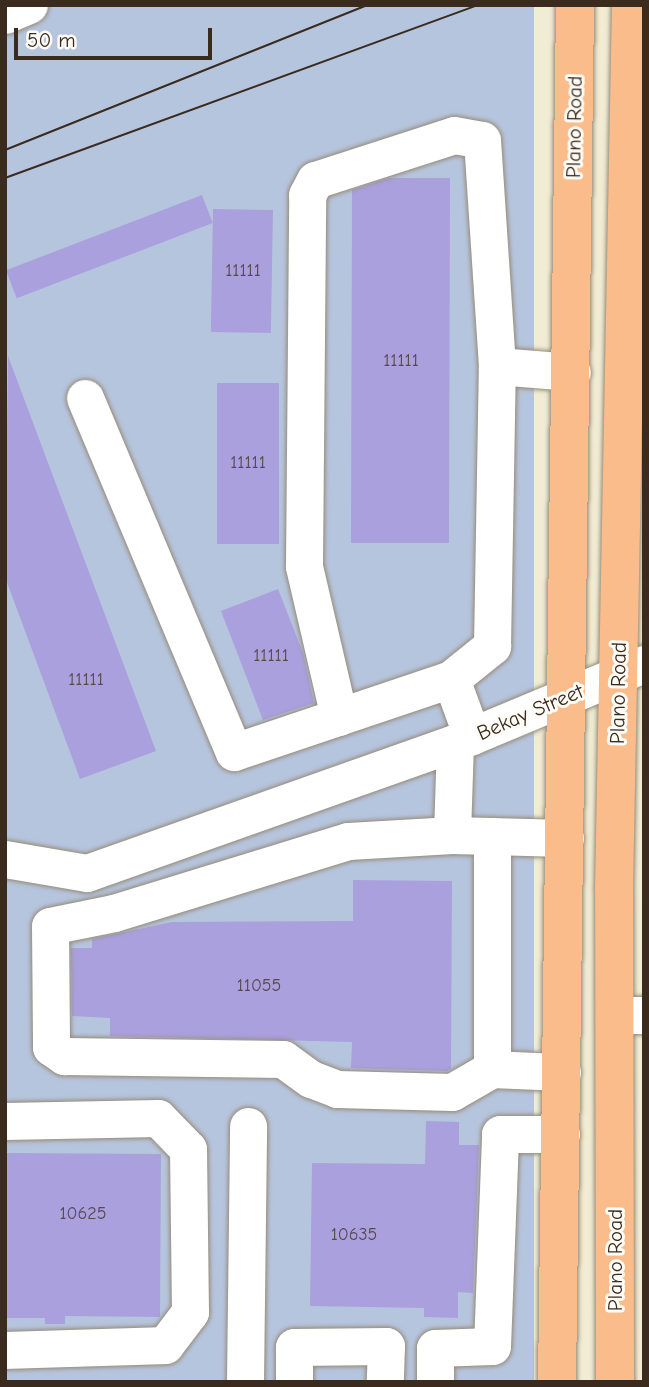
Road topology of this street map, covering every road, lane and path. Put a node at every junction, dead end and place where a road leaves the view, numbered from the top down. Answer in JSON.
{"nodes":[{"id":1,"x":29,"y":5,"type":"edge"},
{"id":2,"x":575,"y":5,"type":"edge"},
{"id":3,"x":631,"y":5,"type":"edge"},
{"id":4,"x":5,"y":15,"type":"edge"},
{"id":5,"x":498,"y":366,"type":"junction"},
{"id":6,"x":572,"y":372,"type":"junction"},
{"id":7,"x":85,"y":398,"type":"dead end"},
{"id":8,"x":631,"y":669,"type":"edge"},
{"id":9,"x":451,"y":679,"type":"junction"},
{"id":10,"x":567,"y":697,"type":"junction"},
{"id":11,"x":339,"y":717,"type":"junction"},
{"id":12,"x":463,"y":740,"type":"junction"},
{"id":13,"x":452,"y":835,"type":"junction"},
{"id":14,"x":492,"y":836,"type":"junction"},
{"id":15,"x":565,"y":838,"type":"junction"},
{"id":16,"x":5,"y":859,"type":"edge"},
{"id":17,"x":629,"y":1015,"type":"edge"},
{"id":18,"x":492,"y":1069,"type":"junction"},
{"id":19,"x":562,"y":1072,"type":"junction"},
{"id":20,"x":5,"y":1121,"type":"edge"},
{"id":21,"x":248,"y":1126,"type":"dead end"},
{"id":22,"x":561,"y":1134,"type":"junction"},
{"id":23,"x":5,"y":1350,"type":"edge"},
{"id":24,"x":52,"y":1366,"type":"edge"},
{"id":25,"x":245,"y":1382,"type":"edge"},
{"id":26,"x":293,"y":1382,"type":"edge"},
{"id":27,"x":385,"y":1382,"type":"edge"},
{"id":28,"x":435,"y":1382,"type":"edge"},
{"id":29,"x":557,"y":1382,"type":"edge"},
{"id":30,"x":615,"y":1382,"type":"edge"}],
"edges":[{"from":1,"to":4,"type":"street"},
{"from":2,"to":6,"type":"main road","name":"Plano Road"},
{"from":3,"to":8,"type":"main road","name":"Plano Road"},
{"from":5,"to":6,"type":"street"},
{"from":5,"to":9,"type":"street"},
{"from":5,"to":11,"type":"street"},
{"from":6,"to":10,"type":"main road","name":"Plano Road"},
{"from":7,"to":11,"type":"street"},
{"from":8,"to":10,"type":"street","name":"Bekay Street"},
{"from":8,"to":17,"type":"main road","name":"Plano Road"},
{"from":9,"to":11,"type":"street"},
{"from":9,"to":12,"type":"street"},
{"from":10,"to":12,"type":"street","name":"Bekay Street"},
{"from":10,"to":15,"type":"main road","name":"Plano Road"},
{"from":12,"to":13,"type":"street"},
{"from":12,"to":16,"type":"street","name":"Bekay Street"},
{"from":13,"to":14,"type":"street"},
{"from":13,"to":18,"type":"street"},
{"from":14,"to":15,"type":"street"},
{"from":14,"to":18,"type":"street"},
{"from":15,"to":19,"type":"main road","name":"Plano Road"},
{"from":17,"to":30,"type":"main road","name":"Plano Road"},
{"from":18,"to":19,"type":"street"},
{"from":19,"to":22,"type":"main road","name":"Plano Road"},
{"from":20,"to":24,"type":"street"},
{"from":21,"to":25,"type":"street"},
{"from":22,"to":28,"type":"street"},
{"from":22,"to":29,"type":"main road","name":"Plano Road"},
{"from":23,"to":24,"type":"street"},
{"from":26,"to":27,"type":"street"}]}
